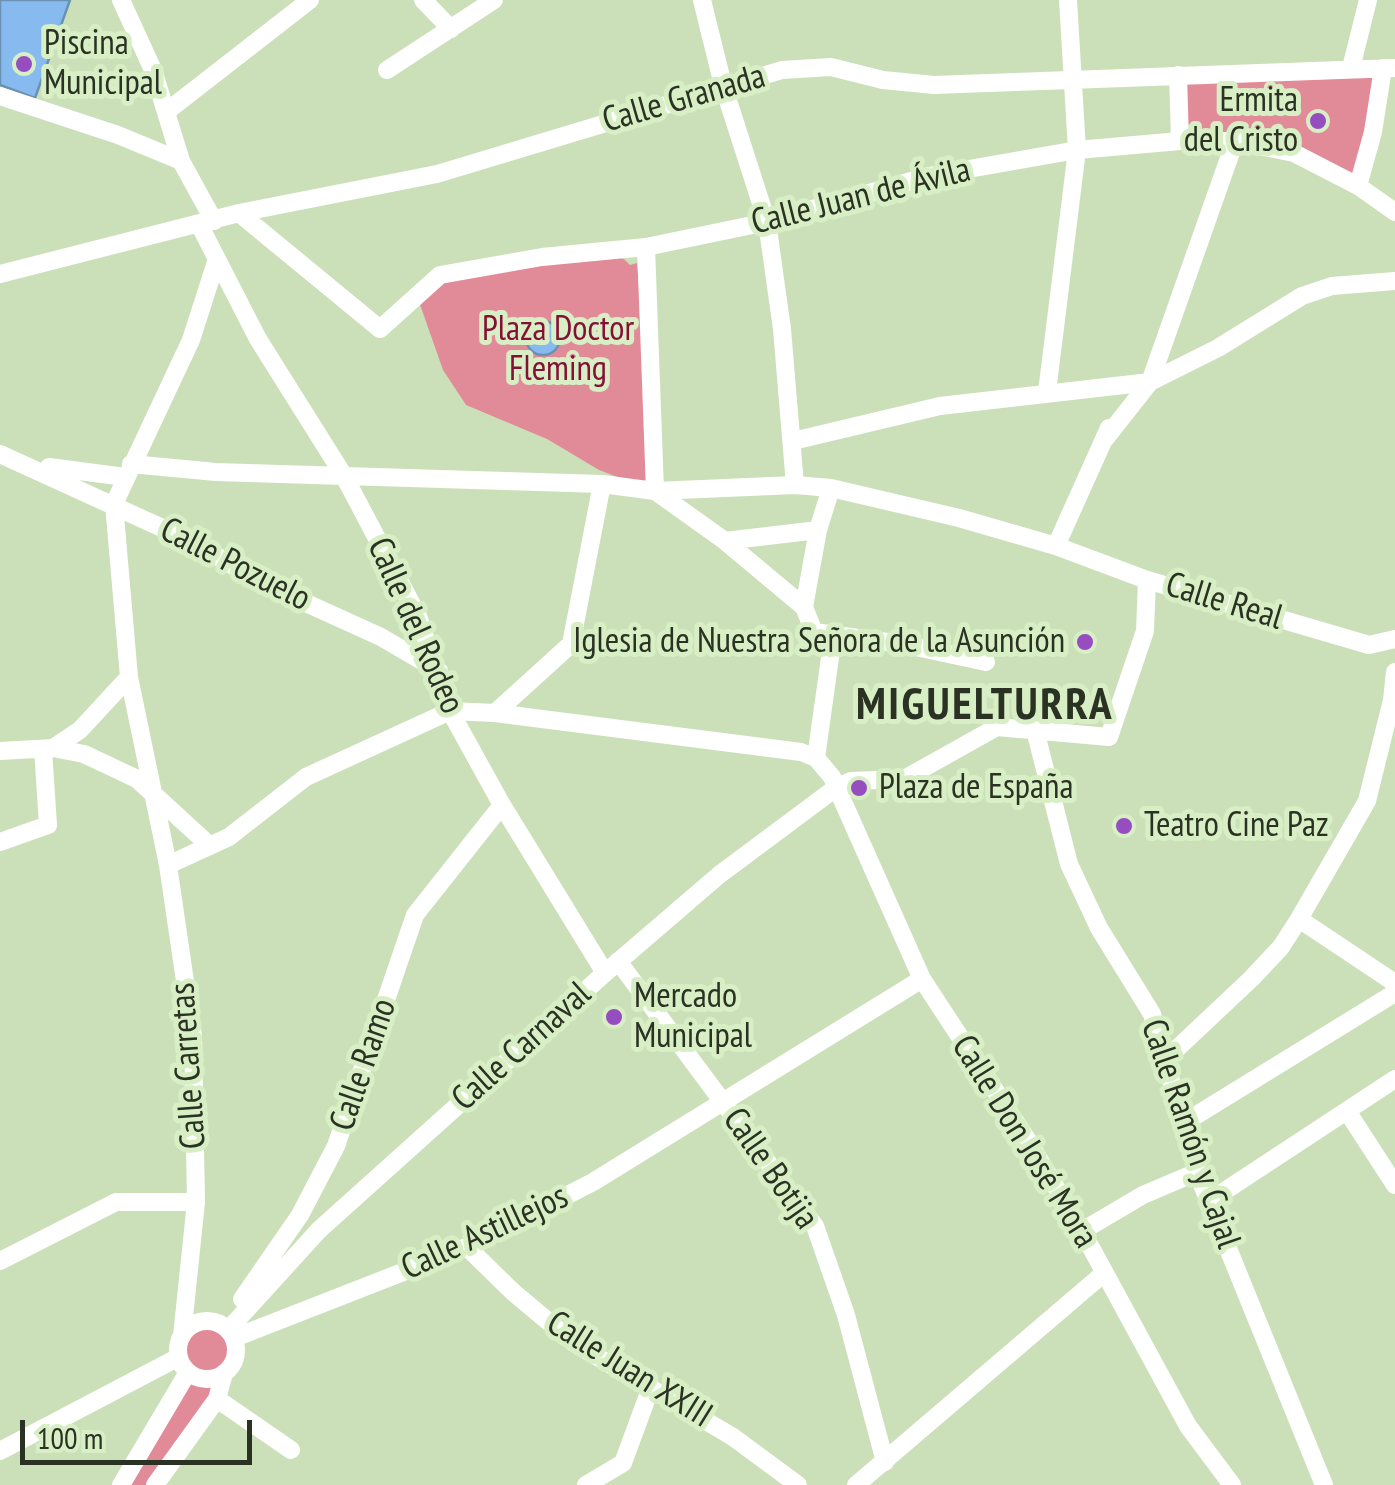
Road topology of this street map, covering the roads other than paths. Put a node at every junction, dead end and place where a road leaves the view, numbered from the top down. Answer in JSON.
{"nodes":[{"id":1,"x":121,"y":0,"type":"edge"},
{"id":2,"x":310,"y":0,"type":"edge"},
{"id":3,"x":424,"y":0,"type":"edge"},
{"id":4,"x":494,"y":0,"type":"edge"},
{"id":5,"x":702,"y":0,"type":"edge"},
{"id":6,"x":1068,"y":0,"type":"edge"},
{"id":7,"x":1368,"y":0,"type":"edge"},
{"id":8,"x":450,"y":29,"type":"junction"},
{"id":9,"x":1351,"y":68,"type":"junction"},
{"id":10,"x":1389,"y":68,"type":"edge"},
{"id":11,"x":387,"y":70,"type":"dead end"},
{"id":12,"x":1178,"y":75,"type":"junction"},
{"id":13,"x":1074,"y":81,"type":"junction"},
{"id":14,"x":723,"y":85,"type":"junction"},
{"id":15,"x":0,"y":96,"type":"edge"},
{"id":16,"x":166,"y":112,"type":"junction"},
{"id":17,"x":1180,"y":140,"type":"junction"},
{"id":18,"x":1236,"y":141,"type":"junction"},
{"id":19,"x":1077,"y":150,"type":"junction"},
{"id":20,"x":181,"y":161,"type":"junction"},
{"id":21,"x":1358,"y":186,"type":"junction"},
{"id":22,"x":1395,"y":212,"type":"edge"},
{"id":23,"x":239,"y":214,"type":"junction"},
{"id":24,"x":767,"y":222,"type":"junction"},
{"id":25,"x":207,"y":224,"type":"junction"},
{"id":26,"x":646,"y":247,"type":"junction"},
{"id":27,"x":216,"y":262,"type":"junction"},
{"id":28,"x":0,"y":274,"type":"edge"},
{"id":29,"x":1395,"y":282,"type":"edge"},
{"id":30,"x":1150,"y":382,"type":"junction"},
{"id":31,"x":1122,"y":387,"type":"junction"},
{"id":32,"x":1047,"y":392,"type":"junction"},
{"id":33,"x":1105,"y":439,"type":"junction"},
{"id":34,"x":793,"y":441,"type":"junction"},
{"id":35,"x":0,"y":454,"type":"edge"},
{"id":36,"x":29,"y":464,"type":"junction"},
{"id":37,"x":128,"y":470,"type":"junction"},
{"id":38,"x":344,"y":476,"type":"junction"},
{"id":39,"x":602,"y":484,"type":"junction"},
{"id":40,"x":795,"y":485,"type":"junction"},
{"id":41,"x":832,"y":488,"type":"junction"},
{"id":42,"x":655,"y":491,"type":"junction"},
{"id":43,"x":114,"y":504,"type":"junction"},
{"id":44,"x":818,"y":530,"type":"junction"},
{"id":45,"x":725,"y":541,"type":"junction"},
{"id":46,"x":1056,"y":546,"type":"junction"},
{"id":47,"x":1147,"y":580,"type":"junction"},
{"id":48,"x":804,"y":606,"type":"junction"},
{"id":49,"x":833,"y":636,"type":"junction"},
{"id":50,"x":1395,"y":639,"type":"edge"},
{"id":51,"x":986,"y":662,"type":"dead end"},
{"id":52,"x":438,"y":671,"type":"junction"},
{"id":53,"x":1395,"y":672,"type":"edge"},
{"id":54,"x":129,"y":676,"type":"junction"},
{"id":55,"x":450,"y":710,"type":"junction"},
{"id":56,"x":495,"y":713,"type":"junction"},
{"id":57,"x":1036,"y":730,"type":"junction"},
{"id":58,"x":48,"y":748,"type":"junction"},
{"id":59,"x":0,"y":751,"type":"edge"},
{"id":60,"x":816,"y":758,"type":"junction"},
{"id":61,"x":837,"y":787,"type":"junction"},
{"id":62,"x":155,"y":798,"type":"junction"},
{"id":63,"x":502,"y":805,"type":"junction"},
{"id":64,"x":0,"y":842,"type":"edge"},
{"id":65,"x":210,"y":846,"type":"junction"},
{"id":66,"x":168,"y":865,"type":"junction"},
{"id":67,"x":1299,"y":919,"type":"junction"},
{"id":68,"x":611,"y":967,"type":"junction"},
{"id":69,"x":922,"y":978,"type":"junction"},
{"id":70,"x":1395,"y":983,"type":"edge"},
{"id":71,"x":1395,"y":993,"type":"edge"},
{"id":72,"x":1166,"y":1058,"type":"junction"},
{"id":73,"x":1395,"y":1080,"type":"edge"},
{"id":74,"x":721,"y":1101,"type":"junction"},
{"id":75,"x":1347,"y":1111,"type":"junction"},
{"id":76,"x":1182,"y":1124,"type":"junction"},
{"id":77,"x":1196,"y":1172,"type":"junction"},
{"id":78,"x":1395,"y":1185,"type":"edge"},
{"id":79,"x":196,"y":1202,"type":"junction"},
{"id":80,"x":1208,"y":1202,"type":"junction"},
{"id":81,"x":300,"y":1215,"type":"junction"},
{"id":82,"x":319,"y":1230,"type":"junction"},
{"id":83,"x":1082,"y":1231,"type":"junction"},
{"id":84,"x":467,"y":1246,"type":"junction"},
{"id":85,"x":0,"y":1262,"type":"edge"},
{"id":86,"x":1103,"y":1274,"type":"junction"},
{"id":87,"x":228,"y":1331,"type":"junction"},
{"id":88,"x":182,"y":1336,"type":"junction"},
{"id":89,"x":182,"y":1365,"type":"junction"},
{"id":90,"x":224,"y":1373,"type":"junction"},
{"id":91,"x":651,"y":1387,"type":"junction"},
{"id":92,"x":217,"y":1398,"type":"junction"},
{"id":93,"x":2,"y":1443,"type":"edge"},
{"id":94,"x":291,"y":1450,"type":"dead end"},
{"id":95,"x":176,"y":1457,"type":"junction"},
{"id":96,"x":872,"y":1476,"type":"edge"},
{"id":97,"x":121,"y":1485,"type":"edge"},
{"id":98,"x":155,"y":1485,"type":"edge"},
{"id":99,"x":172,"y":1485,"type":"edge"},
{"id":100,"x":586,"y":1485,"type":"edge"},
{"id":101,"x":798,"y":1485,"type":"edge"},
{"id":102,"x":1232,"y":1485,"type":"edge"},
{"id":103,"x":1324,"y":1485,"type":"edge"}],
"edges":[{"from":1,"to":16,"type":"street","name":"Calle del Rodeo"},
{"from":2,"to":16,"type":"street"},
{"from":3,"to":8,"type":"street"},
{"from":4,"to":8,"type":"street"},
{"from":5,"to":14,"type":"street"},
{"from":6,"to":13,"type":"street"},
{"from":7,"to":9,"type":"street"},
{"from":8,"to":11,"type":"street"},
{"from":9,"to":10,"type":"street","name":"Calle Granada"},
{"from":9,"to":12,"type":"street","name":"Calle Granada"},
{"from":10,"to":21,"type":"street"},
{"from":12,"to":13,"type":"street","name":"Calle Granada"},
{"from":12,"to":17,"type":"street"},
{"from":13,"to":14,"type":"street","name":"Calle Granada"},
{"from":13,"to":19,"type":"street"},
{"from":14,"to":23,"type":"street","name":"Calle Granada"},
{"from":14,"to":24,"type":"street"},
{"from":15,"to":20,"type":"street"},
{"from":16,"to":20,"type":"street","name":"Calle del Rodeo"},
{"from":17,"to":18,"type":"street","name":"Calle Juan de Ávila"},
{"from":17,"to":19,"type":"street","name":"Calle Juan de Ávila"},
{"from":18,"to":21,"type":"street","name":"Calle Juan de Ávila"},
{"from":18,"to":30,"type":"street"},
{"from":19,"to":24,"type":"street","name":"Calle Juan de Ávila"},
{"from":19,"to":32,"type":"street"},
{"from":20,"to":25,"type":"street","name":"Calle del Rodeo"},
{"from":21,"to":22,"type":"street","name":"Calle Juan de Ávila"},
{"from":23,"to":25,"type":"street","name":"Calle Granada"},
{"from":23,"to":26,"type":"street","name":"Calle Juan de Ávila"},
{"from":24,"to":26,"type":"street","name":"Calle Juan de Ávila"},
{"from":24,"to":34,"type":"street"},
{"from":25,"to":27,"type":"street","name":"Calle del Rodeo"},
{"from":25,"to":28,"type":"street","name":"Calle Granada"},
{"from":26,"to":42,"type":"street"},
{"from":27,"to":37,"type":"street","name":"Calle Carretas"},
{"from":27,"to":38,"type":"street","name":"Calle del Rodeo"},
{"from":29,"to":30,"type":"street"},
{"from":30,"to":31,"type":"street"},
{"from":30,"to":33,"type":"street"},
{"from":31,"to":32,"type":"street"},
{"from":31,"to":33,"type":"street"},
{"from":32,"to":34,"type":"street"},
{"from":33,"to":46,"type":"street"},
{"from":34,"to":40,"type":"street"},
{"from":35,"to":36,"type":"street","name":"Calle Pozuelo"},
{"from":36,"to":37,"type":"street","name":"Calle Pozuelo"},
{"from":36,"to":43,"type":"street","name":"Calle Pozuelo"},
{"from":37,"to":38,"type":"street","name":"Calle Pozuelo"},
{"from":37,"to":43,"type":"street","name":"Calle Carretas"},
{"from":38,"to":39,"type":"street","name":"Calle Pozuelo"},
{"from":38,"to":52,"type":"street","name":"Calle del Rodeo"},
{"from":39,"to":42,"type":"street","name":"Calle Real"},
{"from":39,"to":56,"type":"street"},
{"from":40,"to":41,"type":"street","name":"Calle Real"},
{"from":40,"to":42,"type":"street","name":"Calle Real"},
{"from":41,"to":44,"type":"street"},
{"from":41,"to":46,"type":"street","name":"Calle Real"},
{"from":42,"to":45,"type":"street"},
{"from":43,"to":52,"type":"street","name":"Calle Pozuelo"},
{"from":43,"to":54,"type":"street","name":"Calle Carretas"},
{"from":44,"to":45,"type":"street"},
{"from":44,"to":48,"type":"street"},
{"from":45,"to":48,"type":"street"},
{"from":46,"to":47,"type":"street","name":"Calle Real"},
{"from":47,"to":50,"type":"street","name":"Calle Real"},
{"from":47,"to":57,"type":"street"},
{"from":48,"to":49,"type":"street"},
{"from":49,"to":51,"type":"street"},
{"from":49,"to":60,"type":"street"},
{"from":52,"to":55,"type":"street","name":"Calle del Rodeo"},
{"from":53,"to":67,"type":"street"},
{"from":54,"to":58,"type":"street"},
{"from":54,"to":62,"type":"street","name":"Calle Carretas"},
{"from":55,"to":56,"type":"street"},
{"from":55,"to":63,"type":"street","name":"Calle del Rodeo"},
{"from":55,"to":65,"type":"street"},
{"from":56,"to":60,"type":"street"},
{"from":57,"to":61,"type":"street"},
{"from":57,"to":72,"type":"street","name":"Calle Ramón y Cajal"},
{"from":58,"to":59,"type":"street"},
{"from":58,"to":62,"type":"street"},
{"from":58,"to":64,"type":"street"},
{"from":60,"to":61,"type":"street","name":"Calle Don José Mora"},
{"from":61,"to":68,"type":"street","name":"Calle Carnaval"},
{"from":61,"to":69,"type":"street","name":"Calle Don José Mora"},
{"from":62,"to":65,"type":"street"},
{"from":62,"to":66,"type":"street","name":"Calle Carretas"},
{"from":63,"to":68,"type":"street","name":"Calle del Rodeo"},
{"from":63,"to":81,"type":"street","name":"Calle Ramo"},
{"from":65,"to":66,"type":"street"},
{"from":66,"to":79,"type":"street","name":"Calle Carretas"},
{"from":67,"to":70,"type":"street"},
{"from":67,"to":72,"type":"street"},
{"from":68,"to":74,"type":"street","name":"Calle Botija"},
{"from":68,"to":82,"type":"street","name":"Calle Carnaval"},
{"from":69,"to":74,"type":"street","name":"Calle Astillejos"},
{"from":69,"to":83,"type":"street","name":"Calle Don José Mora"},
{"from":71,"to":76,"type":"street"},
{"from":72,"to":76,"type":"street","name":"Calle Ramón y Cajal"},
{"from":73,"to":75,"type":"street"},
{"from":74,"to":84,"type":"street","name":"Calle Astillejos"},
{"from":74,"to":96,"type":"street","name":"Calle Botija"},
{"from":75,"to":78,"type":"street"},
{"from":75,"to":80,"type":"street"},
{"from":76,"to":77,"type":"street","name":"Calle Ramón y Cajal"},
{"from":77,"to":80,"type":"street","name":"Calle Ramón y Cajal"},
{"from":77,"to":83,"type":"street"},
{"from":79,"to":85,"type":"street"},
{"from":79,"to":88,"type":"street","name":"Calle Carretas"},
{"from":80,"to":103,"type":"street","name":"Calle Ramón y Cajal"},
{"from":81,"to":82,"type":"street"},
{"from":81,"to":87,"type":"street","name":"Calle Ramo"},
{"from":82,"to":87,"type":"street","name":"Calle Carnaval"},
{"from":83,"to":86,"type":"street","name":"Calle Don José Mora"},
{"from":84,"to":87,"type":"street","name":"Calle Astillejos"},
{"from":84,"to":91,"type":"street","name":"Calle Juan XXIII"},
{"from":86,"to":96,"type":"street"},
{"from":86,"to":102,"type":"street","name":"Calle Don José Mora"},
{"from":87,"to":88,"type":"street"},
{"from":87,"to":90,"type":"street"},
{"from":88,"to":89,"type":"street"},
{"from":89,"to":90,"type":"street"},
{"from":89,"to":93,"type":"street"},
{"from":89,"to":97,"type":"street"},
{"from":90,"to":92,"type":"street"},
{"from":91,"to":100,"type":"street"},
{"from":91,"to":101,"type":"street","name":"Calle Juan XXIII"},
{"from":92,"to":94,"type":"street"},
{"from":92,"to":95,"type":"street"},
{"from":95,"to":98,"type":"street"},
{"from":95,"to":99,"type":"street"}]}
